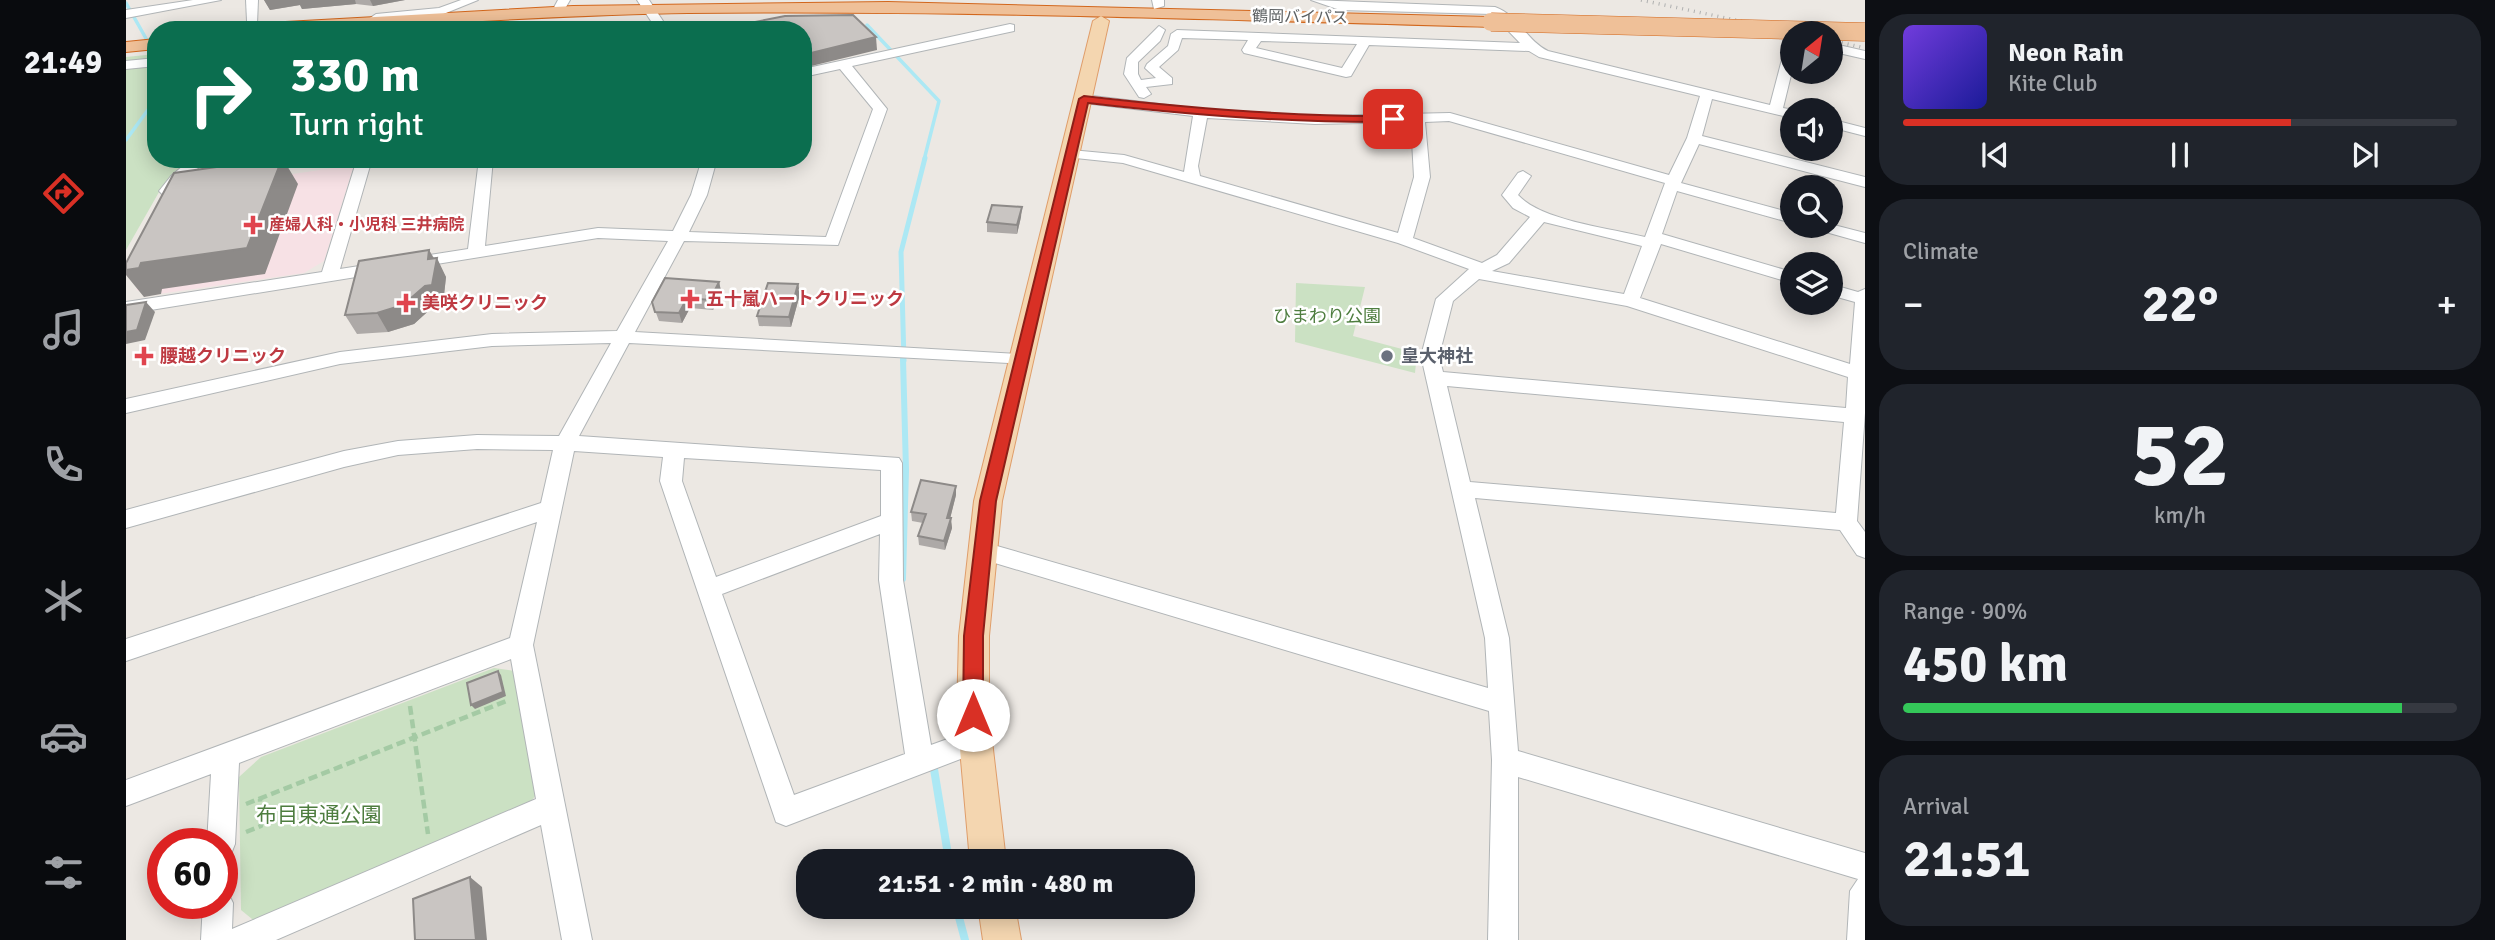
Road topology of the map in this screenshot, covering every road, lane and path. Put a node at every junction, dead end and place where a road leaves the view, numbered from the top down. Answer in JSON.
{"nodes":[{"id":1,"x":215,"y":0,"type":"edge"},
{"id":2,"x":252,"y":0,"type":"edge"},
{"id":3,"x":472,"y":0,"type":"edge"},
{"id":4,"x":1317,"y":0,"type":"edge"},
{"id":5,"x":561,"y":6,"type":"edge"},
{"id":6,"x":1101,"y":11,"type":"edge"},
{"id":7,"x":653,"y":14,"type":"edge"},
{"id":8,"x":126,"y":15,"type":"edge"},
{"id":9,"x":253,"y":21,"type":"dead end"},
{"id":10,"x":375,"y":21,"type":"edge"},
{"id":11,"x":394,"y":21,"type":"edge"},
{"id":12,"x":460,"y":21,"type":"edge"},
{"id":13,"x":1496,"y":27,"type":"junction"},
{"id":14,"x":1010,"y":28,"type":"dead end"},
{"id":15,"x":1159,"y":30,"type":"dead end"},
{"id":16,"x":1865,"y":32,"type":"edge"},
{"id":17,"x":147,"y":37,"type":"edge"},
{"id":18,"x":1257,"y":37,"type":"junction"},
{"id":19,"x":126,"y":38,"type":"edge"},
{"id":20,"x":1365,"y":41,"type":"junction"},
{"id":21,"x":1780,"y":41,"type":"edge"},
{"id":22,"x":1843,"y":41,"type":"edge"},
{"id":23,"x":1865,"y":41,"type":"edge"},
{"id":24,"x":147,"y":45,"type":"edge"},
{"id":25,"x":126,"y":47,"type":"edge"},
{"id":26,"x":1530,"y":47,"type":"junction"},
{"id":27,"x":1843,"y":50,"type":"edge"},
{"id":28,"x":1865,"y":55,"type":"edge"},
{"id":29,"x":147,"y":63,"type":"edge"},
{"id":30,"x":843,"y":64,"type":"junction"},
{"id":31,"x":126,"y":65,"type":"edge"},
{"id":32,"x":812,"y":71,"type":"edge"},
{"id":33,"x":1137,"y":84,"type":"junction"},
{"id":34,"x":1782,"y":84,"type":"edge"},
{"id":35,"x":1707,"y":94,"type":"junction"},
{"id":36,"x":1084,"y":99,"type":"junction"},
{"id":37,"x":1152,"y":108,"type":"junction"},
{"id":38,"x":1776,"y":110,"type":"junction"},
{"id":39,"x":1780,"y":111,"type":"edge"},
{"id":40,"x":1201,"y":113,"type":"junction"},
{"id":41,"x":1418,"y":119,"type":"junction"},
{"id":42,"x":1843,"y":126,"type":"edge"},
{"id":43,"x":1865,"y":132,"type":"edge"},
{"id":44,"x":1694,"y":138,"type":"junction"},
{"id":45,"x":1071,"y":154,"type":"junction"},
{"id":46,"x":190,"y":168,"type":"edge"},
{"id":47,"x":362,"y":168,"type":"edge"},
{"id":48,"x":485,"y":168,"type":"edge"},
{"id":49,"x":707,"y":168,"type":"edge"},
{"id":50,"x":1523,"y":176,"type":"dead end"},
{"id":51,"x":1193,"y":179,"type":"junction"},
{"id":52,"x":1865,"y":182,"type":"edge"},
{"id":53,"x":1673,"y":183,"type":"junction"},
{"id":54,"x":158,"y":208,"type":"edge"},
{"id":55,"x":1780,"y":214,"type":"edge"},
{"id":56,"x":1539,"y":216,"type":"junction"},
{"id":57,"x":1843,"y":232,"type":"edge"},
{"id":58,"x":678,"y":236,"type":"junction"},
{"id":59,"x":1865,"y":238,"type":"edge"},
{"id":60,"x":1404,"y":240,"type":"junction"},
{"id":61,"x":1654,"y":241,"type":"junction"},
{"id":62,"x":476,"y":253,"type":"junction"},
{"id":63,"x":1478,"y":271,"type":"junction"},
{"id":64,"x":1780,"y":275,"type":"edge"},
{"id":65,"x":329,"y":276,"type":"junction"},
{"id":66,"x":1843,"y":293,"type":"edge"},
{"id":67,"x":1865,"y":300,"type":"edge"},
{"id":68,"x":1630,"y":301,"type":"junction"},
{"id":69,"x":126,"y":308,"type":"edge"},
{"id":70,"x":622,"y":337,"type":"junction"},
{"id":71,"x":1020,"y":360,"type":"junction"},
{"id":72,"x":1861,"y":374,"type":"edge"},
{"id":73,"x":1436,"y":378,"type":"junction"},
{"id":74,"x":126,"y":405,"type":"edge"},
{"id":75,"x":1854,"y":416,"type":"junction"},
{"id":76,"x":565,"y":443,"type":"junction"},
{"id":77,"x":674,"y":452,"type":"junction"},
{"id":78,"x":1857,"y":467,"type":"edge"},
{"id":79,"x":1462,"y":489,"type":"junction"},
{"id":80,"x":549,"y":509,"type":"junction"},
{"id":81,"x":126,"y":519,"type":"edge"},
{"id":82,"x":892,"y":521,"type":"junction"},
{"id":83,"x":1846,"y":522,"type":"junction"},
{"id":84,"x":1865,"y":549,"type":"edge"},
{"id":85,"x":983,"y":551,"type":"junction"},
{"id":86,"x":709,"y":589,"type":"junction"},
{"id":87,"x":521,"y":645,"type":"junction"},
{"id":88,"x":126,"y":650,"type":"edge"},
{"id":89,"x":521,"y":696,"type":"dead end"},
{"id":90,"x":410,"y":700,"type":"dead end"},
{"id":91,"x":1501,"y":703,"type":"junction"},
{"id":92,"x":414,"y":738,"type":"junction"},
{"id":93,"x":975,"y":741,"type":"junction"},
{"id":94,"x":226,"y":755,"type":"junction"},
{"id":95,"x":1505,"y":760,"type":"junction"},
{"id":96,"x":920,"y":762,"type":"junction"},
{"id":97,"x":126,"y":793,"type":"edge"},
{"id":98,"x":261,"y":799,"type":"junction"},
{"id":99,"x":240,"y":807,"type":"dead end"},
{"id":100,"x":550,"y":807,"type":"junction"},
{"id":101,"x":230,"y":828,"type":"edge"},
{"id":102,"x":238,"y":836,"type":"edge"},
{"id":103,"x":428,"y":837,"type":"dead end"},
{"id":104,"x":987,"y":849,"type":"edge"},
{"id":105,"x":1865,"y":867,"type":"edge"},
{"id":106,"x":1865,"y":891,"type":"edge"},
{"id":107,"x":217,"y":919,"type":"edge"},
{"id":108,"x":998,"y":919,"type":"edge"},
{"id":109,"x":216,"y":940,"type":"edge"},
{"id":110,"x":241,"y":940,"type":"edge"},
{"id":111,"x":577,"y":940,"type":"edge"},
{"id":112,"x":1002,"y":940,"type":"edge"},
{"id":113,"x":1503,"y":940,"type":"edge"},
{"id":114,"x":1862,"y":940,"type":"edge"}],
"edges":[{"from":1,"to":8,"type":"street"},
{"from":2,"to":9,"type":"street"},
{"from":3,"to":10,"type":"street"},
{"from":4,"to":26,"type":"street"},
{"from":5,"to":7,"type":"highway","name":"鶴岡バイパス"},
{"from":5,"to":11,"type":"highway","name":"鶴岡バイパス"},
{"from":6,"to":7,"type":"highway","name":"鶴岡バイパス"},
{"from":6,"to":13,"type":"highway","name":"鶴岡バイパス"},
{"from":6,"to":36,"type":"main road"},
{"from":7,"to":12,"type":"highway","name":"鶴岡バイパス"},
{"from":13,"to":16,"type":"highway","name":"鶴岡バイパス","bridge":true},
{"from":13,"to":21,"type":"highway","name":"鶴岡バイパス"},
{"from":14,"to":30,"type":"street"},
{"from":15,"to":33,"type":"street"},
{"from":17,"to":19,"type":"highway"},
{"from":18,"to":20,"type":"street"},
{"from":18,"to":20,"type":"street"},
{"from":18,"to":33,"type":"street"},
{"from":20,"to":26,"type":"street"},
{"from":22,"to":23,"type":"highway"},
{"from":24,"to":25,"type":"highway"},
{"from":26,"to":35,"type":"street"},
{"from":27,"to":28,"type":"street"},
{"from":29,"to":31,"type":"street"},
{"from":30,"to":32,"type":"street"},
{"from":30,"to":58,"type":"street"},
{"from":33,"to":37,"type":"street"},
{"from":34,"to":38,"type":"street"},
{"from":35,"to":38,"type":"street"},
{"from":35,"to":44,"type":"street"},
{"from":36,"to":37,"type":"street"},
{"from":36,"to":45,"type":"main road"},
{"from":37,"to":40,"type":"street"},
{"from":38,"to":39,"type":"street"},
{"from":40,"to":41,"type":"street"},
{"from":40,"to":51,"type":"street"},
{"from":41,"to":53,"type":"street"},
{"from":41,"to":60,"type":"street"},
{"from":42,"to":43,"type":"street"},
{"from":44,"to":52,"type":"street"},
{"from":44,"to":53,"type":"street"},
{"from":45,"to":51,"type":"street"},
{"from":45,"to":71,"type":"main road"},
{"from":46,"to":54,"type":"street"},
{"from":47,"to":65,"type":"street"},
{"from":48,"to":62,"type":"street"},
{"from":49,"to":58,"type":"street"},
{"from":50,"to":56,"type":"street"},
{"from":51,"to":60,"type":"street"},
{"from":53,"to":55,"type":"street"},
{"from":53,"to":61,"type":"street"},
{"from":56,"to":61,"type":"street"},
{"from":56,"to":63,"type":"street"},
{"from":57,"to":59,"type":"street"},
{"from":58,"to":62,"type":"street"},
{"from":58,"to":70,"type":"street"},
{"from":60,"to":63,"type":"street"},
{"from":61,"to":64,"type":"street"},
{"from":61,"to":68,"type":"street"},
{"from":62,"to":65,"type":"street"},
{"from":63,"to":68,"type":"street"},
{"from":63,"to":73,"type":"street"},
{"from":65,"to":69,"type":"street"},
{"from":66,"to":67,"type":"street"},
{"from":67,"to":72,"type":"street"},
{"from":68,"to":72,"type":"street"},
{"from":70,"to":71,"type":"street"},
{"from":70,"to":74,"type":"street"},
{"from":70,"to":76,"type":"street"},
{"from":71,"to":85,"type":"main road"},
{"from":72,"to":75,"type":"street"},
{"from":73,"to":75,"type":"street"},
{"from":73,"to":79,"type":"street"},
{"from":75,"to":78,"type":"street"},
{"from":76,"to":77,"type":"street"},
{"from":76,"to":80,"type":"street"},
{"from":76,"to":81,"type":"street"},
{"from":77,"to":82,"type":"street"},
{"from":77,"to":86,"type":"street"},
{"from":78,"to":83,"type":"street"},
{"from":79,"to":83,"type":"street"},
{"from":79,"to":91,"type":"street"},
{"from":80,"to":87,"type":"street"},
{"from":80,"to":88,"type":"street"},
{"from":82,"to":86,"type":"street"},
{"from":82,"to":96,"type":"street"},
{"from":83,"to":84,"type":"street"},
{"from":85,"to":91,"type":"street"},
{"from":85,"to":93,"type":"main road"},
{"from":86,"to":96,"type":"street"},
{"from":87,"to":94,"type":"street"},
{"from":87,"to":100,"type":"street"},
{"from":89,"to":92,"type":"path"},
{"from":90,"to":92,"type":"path"},
{"from":91,"to":95,"type":"street"},
{"from":92,"to":98,"type":"path"},
{"from":92,"to":103,"type":"path"},
{"from":93,"to":96,"type":"street"},
{"from":93,"to":104,"type":"main road"},
{"from":94,"to":97,"type":"street"},
{"from":94,"to":101,"type":"street"},
{"from":95,"to":105,"type":"street"},
{"from":95,"to":113,"type":"street"},
{"from":98,"to":99,"type":"path"},
{"from":98,"to":102,"type":"path"},
{"from":100,"to":110,"type":"street"},
{"from":100,"to":111,"type":"street"},
{"from":106,"to":114,"type":"street"},
{"from":107,"to":109,"type":"street"},
{"from":108,"to":112,"type":"main road"}]}
